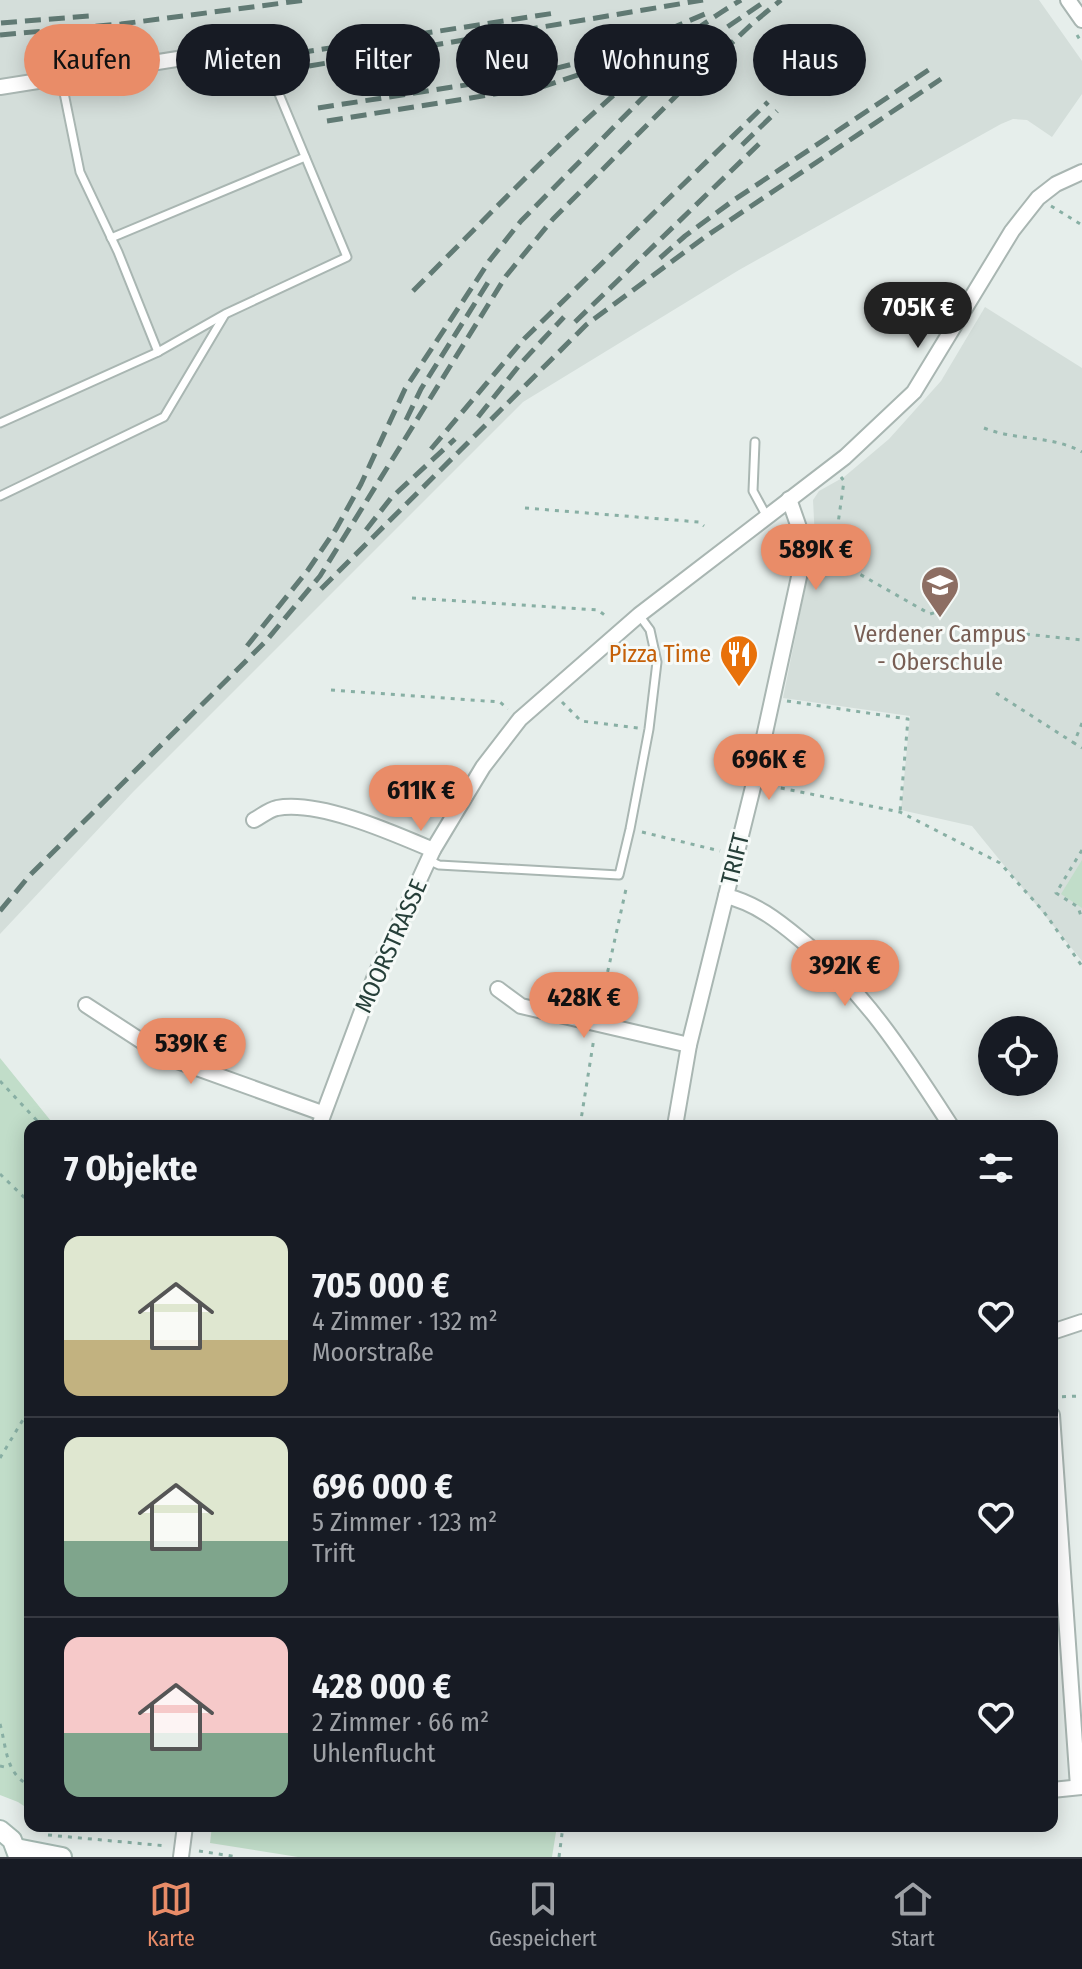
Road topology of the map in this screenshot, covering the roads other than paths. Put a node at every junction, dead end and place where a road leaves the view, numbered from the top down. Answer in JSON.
{"nodes":[{"id":1,"x":1068,"y":0,"type":"edge"},
{"id":2,"x":1082,"y":20,"type":"edge"},
{"id":3,"x":24,"y":83,"type":"edge"},
{"id":4,"x":0,"y":87,"type":"edge"},
{"id":5,"x":65,"y":96,"type":"edge"},
{"id":6,"x":280,"y":96,"type":"edge"},
{"id":7,"x":305,"y":157,"type":"junction"},
{"id":8,"x":1082,"y":172,"type":"edge"},
{"id":9,"x":111,"y":238,"type":"junction"},
{"id":10,"x":225,"y":314,"type":"junction"},
{"id":11,"x":158,"y":352,"type":"junction"},
{"id":12,"x":0,"y":423,"type":"edge"},
{"id":13,"x":755,"y":442,"type":"dead end"},
{"id":14,"x":0,"y":496,"type":"edge"},
{"id":15,"x":789,"y":499,"type":"junction"},
{"id":16,"x":766,"y":515,"type":"junction"},
{"id":17,"x":639,"y":615,"type":"junction"},
{"id":18,"x":254,"y":820,"type":"dead end"},
{"id":19,"x":431,"y":855,"type":"junction"},
{"id":20,"x":726,"y":896,"type":"junction"},
{"id":21,"x":498,"y":989,"type":"dead end"},
{"id":22,"x":86,"y":1005,"type":"dead end"},
{"id":23,"x":689,"y":1045,"type":"junction"},
{"id":24,"x":320,"y":1120,"type":"edge"},
{"id":25,"x":676,"y":1120,"type":"edge"},
{"id":26,"x":946,"y":1120,"type":"edge"},
{"id":27,"x":1082,"y":1322,"type":"edge"},
{"id":28,"x":1058,"y":1330,"type":"edge"},
{"id":29,"x":1058,"y":1495,"type":"edge"},
{"id":30,"x":1080,"y":1787,"type":"edge"},
{"id":31,"x":1058,"y":1789,"type":"edge"},
{"id":32,"x":0,"y":1830,"type":"edge"},
{"id":33,"x":184,"y":1832,"type":"edge"},
{"id":34,"x":17,"y":1852,"type":"edge"},
{"id":35,"x":62,"y":1857,"type":"edge"},
{"id":36,"x":181,"y":1857,"type":"edge"}],
"edges":[{"from":1,"to":2,"type":"street"},
{"from":3,"to":4,"type":"street"},
{"from":5,"to":9,"type":"lane"},
{"from":6,"to":7,"type":"lane"},
{"from":7,"to":9,"type":"lane"},
{"from":7,"to":10,"type":"lane"},
{"from":8,"to":15,"type":"street","name":"MOORSTRASSE"},
{"from":9,"to":11,"type":"lane"},
{"from":10,"to":11,"type":"lane"},
{"from":10,"to":14,"type":"lane"},
{"from":11,"to":12,"type":"lane"},
{"from":13,"to":16,"type":"lane"},
{"from":15,"to":16,"type":"street","name":"MOORSTRASSE"},
{"from":15,"to":20,"type":"street","name":"TRIFT"},
{"from":16,"to":17,"type":"street","name":"MOORSTRASSE"},
{"from":17,"to":19,"type":"street","name":"MOORSTRASSE"},
{"from":17,"to":19,"type":"lane"},
{"from":18,"to":19,"type":"street"},
{"from":19,"to":24,"type":"street","name":"MOORSTRASSE"},
{"from":20,"to":23,"type":"street","name":"TRIFT"},
{"from":20,"to":26,"type":"street"},
{"from":21,"to":23,"type":"street"},
{"from":22,"to":24,"type":"street"},
{"from":23,"to":25,"type":"street","name":"TRIFT"},
{"from":27,"to":28,"type":"street"},
{"from":29,"to":30,"type":"street"},
{"from":30,"to":31,"type":"street"},
{"from":32,"to":34,"type":"street"},
{"from":33,"to":36,"type":"street"},
{"from":34,"to":35,"type":"street"}]}
